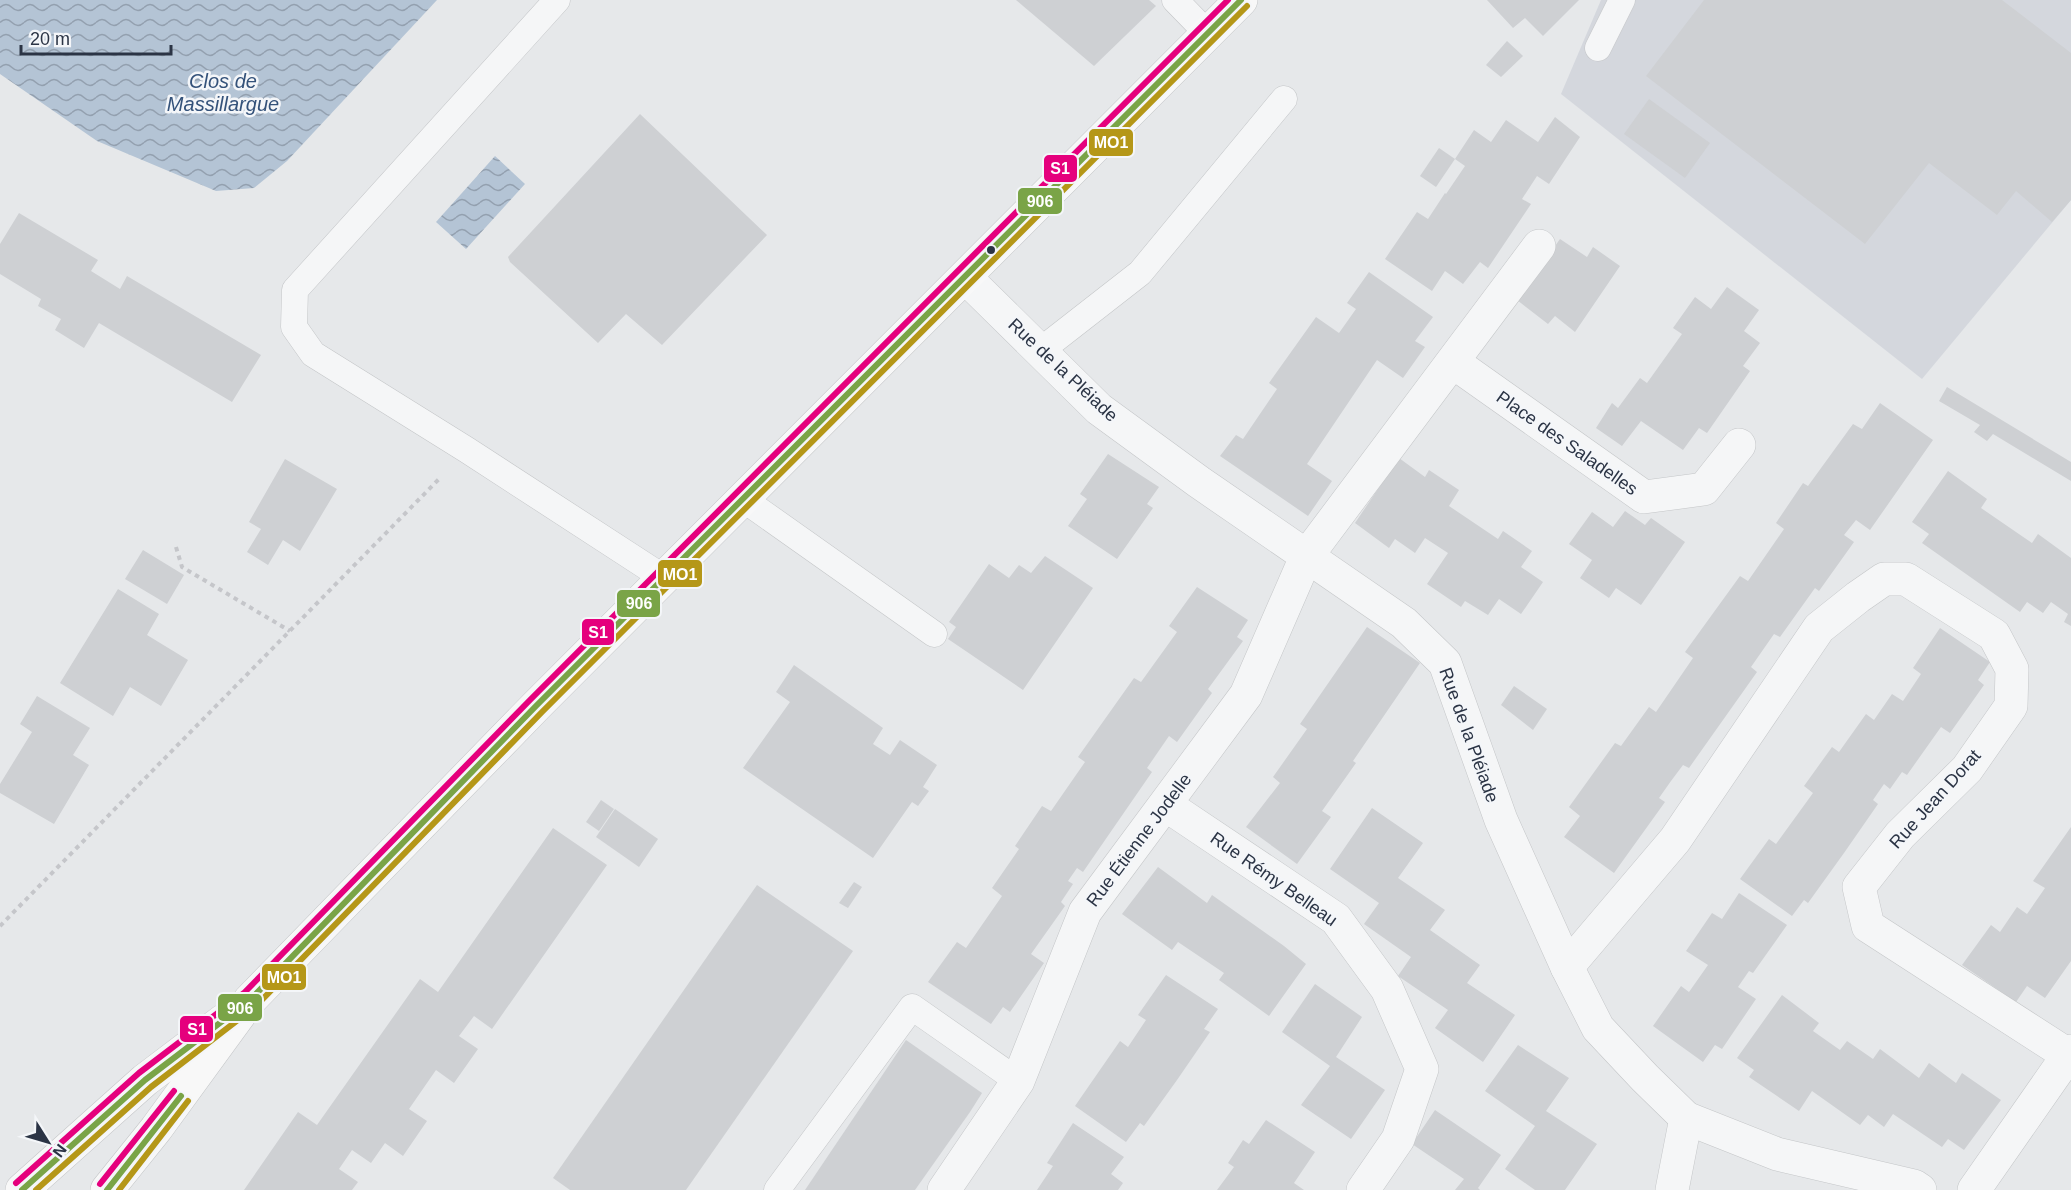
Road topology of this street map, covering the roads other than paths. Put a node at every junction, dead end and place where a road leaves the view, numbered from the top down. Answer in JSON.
{"nodes":[{"id":1,"x":557,"y":0,"type":"edge"},
{"id":2,"x":1175,"y":0,"type":"edge"},
{"id":3,"x":1240,"y":0,"type":"edge"},
{"id":4,"x":1622,"y":0,"type":"edge"},
{"id":5,"x":1208,"y":34,"type":"junction"},
{"id":6,"x":1598,"y":48,"type":"dead end"},
{"id":7,"x":1284,"y":99,"type":"dead end"},
{"id":8,"x":1539,"y":246,"type":"dead end"},
{"id":9,"x":965,"y":277,"type":"junction"},
{"id":10,"x":1040,"y":351,"type":"junction"},
{"id":11,"x":1453,"y":362,"type":"junction"},
{"id":12,"x":1739,"y":445,"type":"dead end"},
{"id":13,"x":743,"y":499,"type":"junction"},
{"id":14,"x":1306,"y":557,"type":"junction"},
{"id":15,"x":663,"y":578,"type":"junction"},
{"id":16,"x":934,"y":634,"type":"dead end"},
{"id":17,"x":1166,"y":805,"type":"junction"},
{"id":18,"x":1568,"y":967,"type":"junction"},
{"id":19,"x":250,"y":1000,"type":"junction"},
{"id":20,"x":2070,"y":1053,"type":"edge"},
{"id":21,"x":1018,"y":1081,"type":"junction"},
{"id":22,"x":1686,"y":1118,"type":"junction"},
{"id":23,"x":22,"y":1190,"type":"edge"},
{"id":24,"x":107,"y":1190,"type":"edge"},
{"id":25,"x":777,"y":1190,"type":"edge"},
{"id":26,"x":944,"y":1190,"type":"edge"},
{"id":27,"x":1363,"y":1190,"type":"edge"},
{"id":28,"x":1672,"y":1190,"type":"edge"},
{"id":29,"x":1920,"y":1190,"type":"edge"},
{"id":30,"x":1974,"y":1190,"type":"edge"}],
"edges":[{"from":1,"to":15,"type":"lane"},
{"from":2,"to":5,"type":"lane"},
{"from":3,"to":5,"type":"main road"},
{"from":4,"to":6,"type":"lane"},
{"from":5,"to":9,"type":"main road"},
{"from":7,"to":10,"type":"lane"},
{"from":8,"to":11,"type":"street"},
{"from":9,"to":10,"type":"street","name":"Rue de la Pléiade"},
{"from":9,"to":13,"type":"main road"},
{"from":10,"to":14,"type":"street","name":"Rue de la Pléiade"},
{"from":11,"to":12,"type":"street","name":"Place des Saladelles"},
{"from":11,"to":14,"type":"street"},
{"from":13,"to":15,"type":"main road"},
{"from":13,"to":16,"type":"lane"},
{"from":14,"to":17,"type":"street","name":"Rue Étienne Jodelle"},
{"from":14,"to":18,"type":"street","name":"Rue de la Pléiade"},
{"from":15,"to":19,"type":"main road"},
{"from":17,"to":21,"type":"street","name":"Rue Étienne Jodelle"},
{"from":17,"to":27,"type":"street","name":"Rue Rémy Belleau"},
{"from":18,"to":20,"type":"street","name":"Rue Jean Dorat"},
{"from":18,"to":22,"type":"street","name":"Rue de la Pléiade"},
{"from":19,"to":23,"type":"main road"},
{"from":19,"to":24,"type":"main road"},
{"from":20,"to":30,"type":"street"},
{"from":21,"to":25,"type":"lane"},
{"from":21,"to":26,"type":"street","name":"Rue Étienne Jodelle"},
{"from":22,"to":28,"type":"street"},
{"from":22,"to":29,"type":"street","name":"Rue de la Pléiade"}]}
